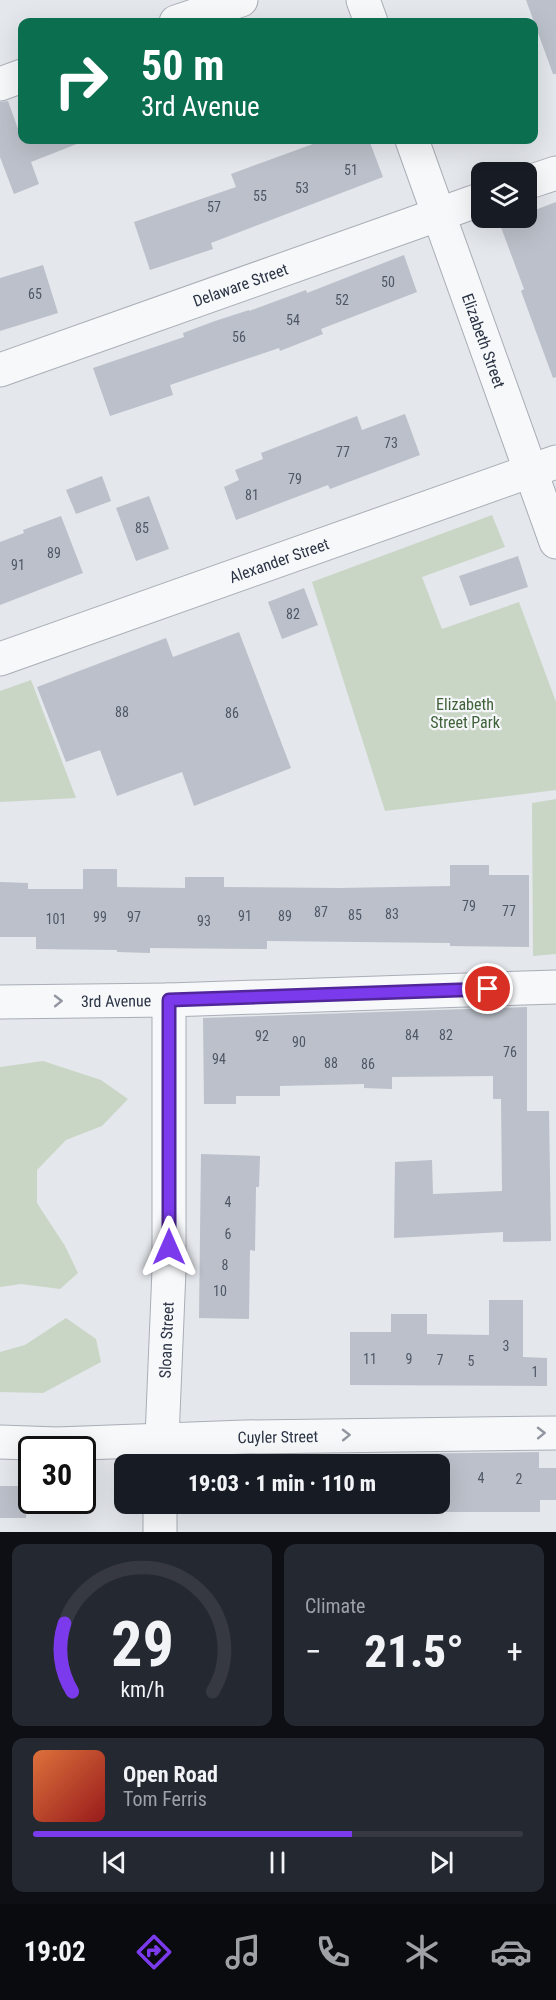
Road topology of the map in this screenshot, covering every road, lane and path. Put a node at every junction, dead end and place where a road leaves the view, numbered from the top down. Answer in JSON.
{"nodes":[{"id":1,"x":241,"y":0,"type":"edge"},
{"id":2,"x":363,"y":0,"type":"edge"},
{"id":3,"x":188,"y":18,"type":"edge"},
{"id":4,"x":370,"y":18,"type":"edge"},
{"id":5,"x":18,"y":77,"type":"edge"},
{"id":6,"x":0,"y":84,"type":"edge"},
{"id":7,"x":413,"y":144,"type":"edge"},
{"id":8,"x":556,"y":173,"type":"edge"},
{"id":9,"x":537,"y":179,"type":"edge"},
{"id":10,"x":471,"y":203,"type":"edge"},
{"id":11,"x":438,"y":214,"type":"junction"},
{"id":12,"x":0,"y":370,"type":"edge"},
{"id":13,"x":543,"y":467,"type":"edge"},
{"id":14,"x":556,"y":542,"type":"edge"},
{"id":15,"x":0,"y":660,"type":"edge"},
{"id":16,"x":556,"y":987,"type":"edge"},
{"id":17,"x":169,"y":1000,"type":"junction"},
{"id":18,"x":0,"y":1002,"type":"edge"},
{"id":19,"x":556,"y":1432,"type":"edge"},
{"id":20,"x":0,"y":1442,"type":"edge"},
{"id":21,"x":161,"y":1453,"type":"edge"},
{"id":22,"x":160,"y":1514,"type":"edge"},
{"id":23,"x":160,"y":1532,"type":"edge"}],
"edges":[{"from":1,"to":3,"type":"street"},
{"from":2,"to":4,"type":"street"},
{"from":5,"to":6,"type":"street"},
{"from":7,"to":11,"type":"street","name":"Elizabeth Street"},
{"from":8,"to":9,"type":"street"},
{"from":10,"to":11,"type":"street","name":"Delaware Street"},
{"from":11,"to":12,"type":"street","name":"Delaware Street"},
{"from":11,"to":13,"type":"street","name":"Elizabeth Street"},
{"from":13,"to":14,"type":"street","name":"Elizabeth Street"},
{"from":13,"to":15,"type":"street","name":"Alexander Street"},
{"from":16,"to":17,"type":"street","name":"3rd Avenue"},
{"from":18,"to":17,"type":"street","name":"3rd Avenue","one_way":true},
{"from":17,"to":21,"type":"street","name":"Sloan Street"},
{"from":21,"to":19,"type":"street","name":"Cuyler Street","one_way":true},
{"from":20,"to":21,"type":"street","name":"Cuyler Street"},
{"from":22,"to":23,"type":"street"}]}
